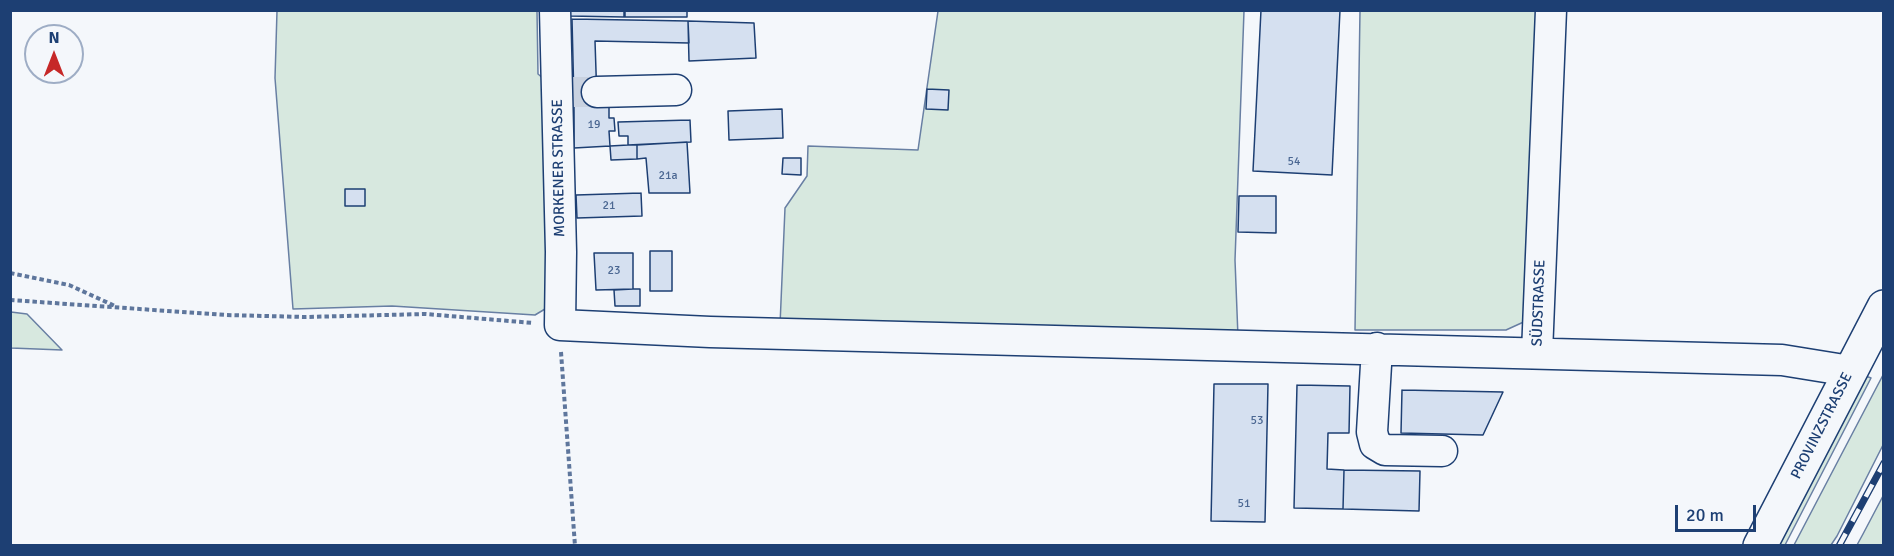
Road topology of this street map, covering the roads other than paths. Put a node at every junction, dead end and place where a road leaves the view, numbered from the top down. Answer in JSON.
{"nodes":[{"id":1,"x":555,"y":10,"type":"edge"},
{"id":2,"x":1551,"y":10,"type":"edge"},
{"id":3,"x":676,"y":90,"type":"dead end"},
{"id":4,"x":576,"y":92,"type":"junction"},
{"id":5,"x":1884,"y":308,"type":"edge"},
{"id":6,"x":1377,"y":348,"type":"junction"},
{"id":7,"x":1537,"y":353,"type":"junction"},
{"id":8,"x":1850,"y":371,"type":"junction"},
{"id":9,"x":1442,"y":451,"type":"dead end"},
{"id":10,"x":1760,"y":546,"type":"edge"}],
"edges":[{"from":1,"to":4,"type":"street","name":"MORKENER STRASSE"},
{"from":2,"to":7,"type":"street","name":"SÜDSTRASSE"},
{"from":3,"to":4,"type":"street"},
{"from":4,"to":6,"type":"street","name":"MORKENER STRASSE"},
{"from":5,"to":8,"type":"main road","name":"PROVINZSTRASSE"},
{"from":6,"to":7,"type":"street"},
{"from":6,"to":9,"type":"street"},
{"from":7,"to":8,"type":"street","name":"SÜDSTRASSE"},
{"from":8,"to":10,"type":"main road","name":"PROVINZSTRASSE"}]}
